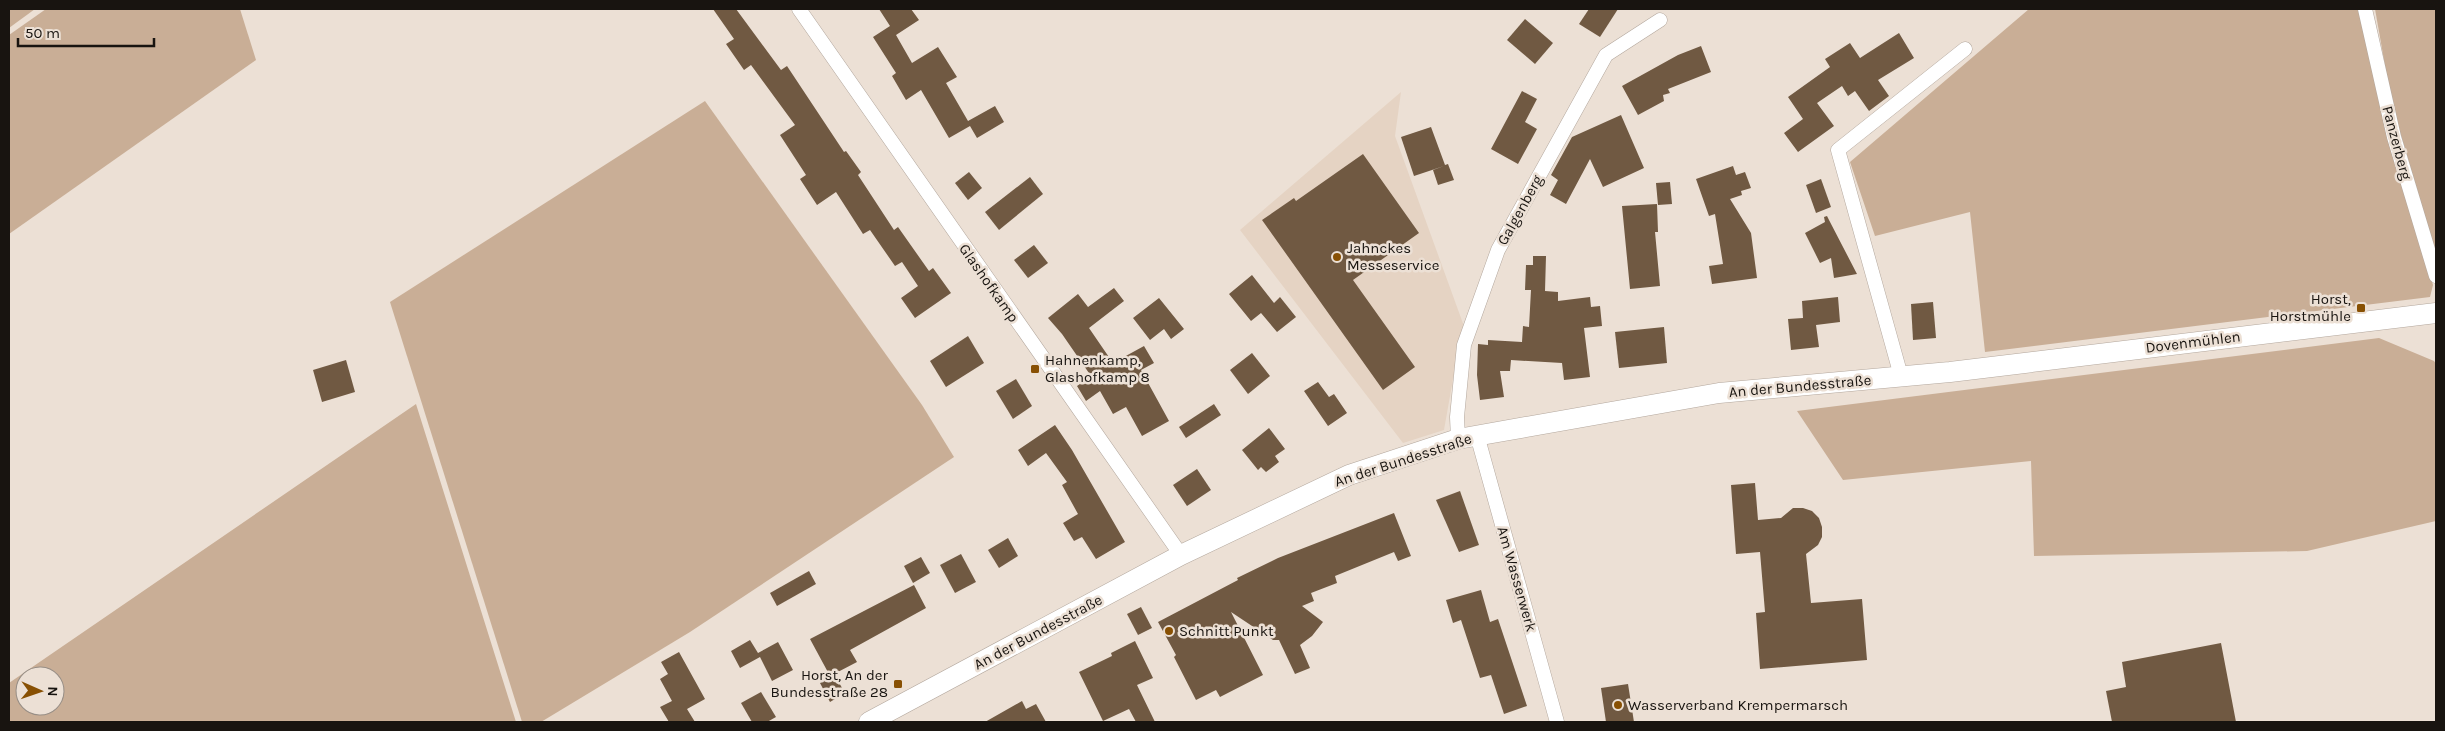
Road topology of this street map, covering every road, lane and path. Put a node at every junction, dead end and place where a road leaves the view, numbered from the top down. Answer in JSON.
{"nodes":[{"id":1,"x":799,"y":9,"type":"edge"},
{"id":2,"x":2365,"y":9,"type":"edge"},
{"id":3,"x":1660,"y":20,"type":"dead end"},
{"id":4,"x":1965,"y":50,"type":"dead end"},
{"id":5,"x":2436,"y":276,"type":"edge"},
{"id":6,"x":2436,"y":313,"type":"edge"},
{"id":7,"x":1950,"y":372,"type":"joint"},
{"id":8,"x":1901,"y":376,"type":"junction"},
{"id":9,"x":1467,"y":437,"type":"junction"},
{"id":10,"x":1181,"y":555,"type":"junction"},
{"id":11,"x":869,"y":722,"type":"edge"},
{"id":12,"x":1558,"y":722,"type":"edge"}],
"edges":[{"from":1,"to":10,"type":"street","name":"Glashofkamp"},
{"from":2,"to":5,"type":"street","name":"Panzerberg"},
{"from":3,"to":9,"type":"street","name":"Galgenberg"},
{"from":4,"to":8,"type":"street"},
{"from":6,"to":7,"type":"main road","name":"Dovenmühlen"},
{"from":7,"to":8,"type":"main road","name":"An der Bundesstraße"},
{"from":8,"to":9,"type":"main road","name":"An der Bundesstraße"},
{"from":9,"to":10,"type":"main road","name":"An der Bundesstraße"},
{"from":9,"to":12,"type":"street","name":"Am Wasserwerk"},
{"from":10,"to":11,"type":"main road","name":"An der Bundesstraße"}]}
